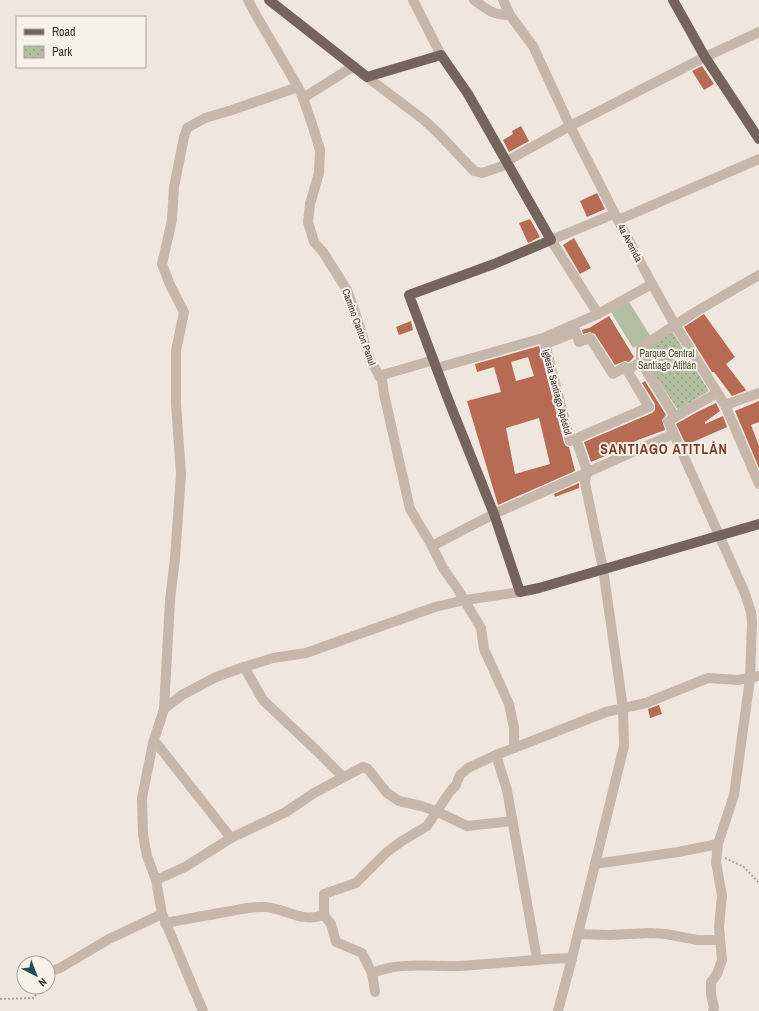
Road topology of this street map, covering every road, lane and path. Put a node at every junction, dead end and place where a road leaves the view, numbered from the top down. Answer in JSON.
{"nodes":[{"id":1,"x":248,"y":0,"type":"edge"},
{"id":2,"x":269,"y":0,"type":"edge"},
{"id":3,"x":413,"y":0,"type":"edge"},
{"id":4,"x":474,"y":0,"type":"edge"},
{"id":5,"x":503,"y":0,"type":"edge"},
{"id":6,"x":673,"y":0,"type":"edge"},
{"id":7,"x":510,"y":15,"type":"junction"},
{"id":8,"x":759,"y":32,"type":"edge"},
{"id":9,"x":441,"y":55,"type":"junction"},
{"id":10,"x":705,"y":57,"type":"junction"},
{"id":11,"x":354,"y":66,"type":"junction"},
{"id":12,"x":367,"y":77,"type":"junction"},
{"id":13,"x":298,"y":87,"type":"junction"},
{"id":14,"x":303,"y":98,"type":"junction"},
{"id":15,"x":570,"y":126,"type":"junction"},
{"id":16,"x":759,"y":139,"type":"edge"},
{"id":17,"x":759,"y":159,"type":"edge"},
{"id":18,"x":507,"y":162,"type":"junction"},
{"id":19,"x":616,"y":217,"type":"junction"},
{"id":20,"x":551,"y":240,"type":"junction"},
{"id":21,"x":759,"y":275,"type":"edge"},
{"id":22,"x":652,"y":284,"type":"junction"},
{"id":23,"x":598,"y":314,"type":"junction"},
{"id":24,"x":675,"y":325,"type":"junction"},
{"id":25,"x":641,"y":362,"type":"junction"},
{"id":26,"x":436,"y":364,"type":"junction"},
{"id":27,"x":627,"y":370,"type":"junction"},
{"id":28,"x":379,"y":376,"type":"junction"},
{"id":29,"x":717,"y":393,"type":"junction"},
{"id":30,"x":759,"y":393,"type":"edge"},
{"id":31,"x":725,"y":405,"type":"junction"},
{"id":32,"x":675,"y":417,"type":"junction"},
{"id":33,"x":673,"y":434,"type":"junction"},
{"id":34,"x":576,"y":439,"type":"junction"},
{"id":35,"x":586,"y":471,"type":"junction"},
{"id":36,"x":759,"y":484,"type":"edge"},
{"id":37,"x":494,"y":514,"type":"junction"},
{"id":38,"x":759,"y":524,"type":"edge"},
{"id":39,"x":719,"y":535,"type":"junction"},
{"id":40,"x":432,"y":546,"type":"junction"},
{"id":41,"x":603,"y":569,"type":"junction"},
{"id":42,"x":520,"y":592,"type":"junction"},
{"id":43,"x":465,"y":600,"type":"junction"},
{"id":44,"x":244,"y":667,"type":"junction"},
{"id":45,"x":754,"y":678,"type":"edge"},
{"id":46,"x":623,"y":708,"type":"junction"},
{"id":47,"x":164,"y":709,"type":"junction"},
{"id":48,"x":153,"y":743,"type":"junction"},
{"id":49,"x":514,"y":748,"type":"junction"},
{"id":50,"x":496,"y":755,"type":"junction"},
{"id":51,"x":343,"y":778,"type":"junction"},
{"id":52,"x":436,"y":812,"type":"junction"},
{"id":53,"x":512,"y":821,"type":"junction"},
{"id":54,"x":231,"y":838,"type":"junction"},
{"id":55,"x":718,"y":844,"type":"junction"},
{"id":56,"x":717,"y":855,"type":"junction"},
{"id":57,"x":595,"y":864,"type":"junction"},
{"id":58,"x":156,"y":880,"type":"junction"},
{"id":59,"x":759,"y":883,"type":"edge"},
{"id":60,"x":324,"y":915,"type":"junction"},
{"id":61,"x":163,"y":919,"type":"junction"},
{"id":62,"x":578,"y":934,"type":"junction"},
{"id":63,"x":720,"y":940,"type":"junction"},
{"id":64,"x":572,"y":958,"type":"junction"},
{"id":65,"x":537,"y":959,"type":"junction"},
{"id":66,"x":56,"y":969,"type":"edge"},
{"id":67,"x":372,"y":973,"type":"junction"},
{"id":68,"x":375,"y":992,"type":"dead end"},
{"id":69,"x":36,"y":995,"type":"edge"},
{"id":70,"x":0,"y":1000,"type":"edge"},
{"id":71,"x":204,"y":1011,"type":"edge"},
{"id":72,"x":558,"y":1011,"type":"edge"},
{"id":73,"x":713,"y":1011,"type":"edge"}],
"edges":[{"from":1,"to":13,"type":"street","name":"Camino Canton Panul"},
{"from":2,"to":11,"type":"main road"},
{"from":3,"to":9,"type":"street"},
{"from":4,"to":7,"type":"street"},
{"from":5,"to":7,"type":"street","name":"4a Avenida"},
{"from":6,"to":10,"type":"main road"},
{"from":7,"to":15,"type":"street","name":"4a Avenida"},
{"from":8,"to":10,"type":"street"},
{"from":9,"to":12,"type":"main road"},
{"from":9,"to":18,"type":"main road"},
{"from":10,"to":15,"type":"street"},
{"from":10,"to":16,"type":"main road"},
{"from":11,"to":12,"type":"main road"},
{"from":11,"to":14,"type":"street"},
{"from":12,"to":18,"type":"street"},
{"from":13,"to":14,"type":"street","name":"Camino Canton Panul"},
{"from":13,"to":47,"type":"street"},
{"from":14,"to":28,"type":"street","name":"Camino Canton Panul"},
{"from":15,"to":18,"type":"street"},
{"from":15,"to":19,"type":"street","name":"4a Avenida"},
{"from":17,"to":19,"type":"street"},
{"from":18,"to":20,"type":"main road"},
{"from":19,"to":20,"type":"street"},
{"from":19,"to":22,"type":"street","name":"4a Avenida"},
{"from":20,"to":23,"type":"street"},
{"from":20,"to":26,"type":"main road"},
{"from":21,"to":24,"type":"street"},
{"from":22,"to":23,"type":"street"},
{"from":22,"to":24,"type":"street","name":"4a Avenida"},
{"from":23,"to":26,"type":"street"},
{"from":24,"to":25,"type":"street"},
{"from":24,"to":29,"type":"street","name":"4a Avenida"},
{"from":25,"to":27,"type":"street"},
{"from":25,"to":32,"type":"street"},
{"from":26,"to":28,"type":"street"},
{"from":26,"to":37,"type":"main road"},
{"from":27,"to":34,"type":"street","name":"Iglesia Santiago Apóstol"},
{"from":27,"to":34,"type":"street","name":"Iglesia Santiago Apóstol"},
{"from":28,"to":40,"type":"street","name":"Camino Canton Panul"},
{"from":29,"to":31,"type":"street","name":"4a Avenida"},
{"from":29,"to":32,"type":"street"},
{"from":30,"to":31,"type":"street"},
{"from":31,"to":36,"type":"street","name":"4a Avenida"},
{"from":32,"to":33,"type":"street"},
{"from":33,"to":35,"type":"street"},
{"from":33,"to":39,"type":"street"},
{"from":34,"to":35,"type":"street"},
{"from":35,"to":37,"type":"street"},
{"from":35,"to":41,"type":"street"},
{"from":37,"to":40,"type":"street"},
{"from":37,"to":42,"type":"main road"},
{"from":38,"to":39,"type":"main road"},
{"from":39,"to":41,"type":"main road"},
{"from":39,"to":45,"type":"street"},
{"from":40,"to":43,"type":"street","name":"Camino Canton Panul"},
{"from":41,"to":42,"type":"main road"},
{"from":41,"to":46,"type":"street"},
{"from":42,"to":43,"type":"street"},
{"from":43,"to":44,"type":"street"},
{"from":43,"to":49,"type":"street","name":"Camino Canton Panul"},
{"from":44,"to":47,"type":"street"},
{"from":44,"to":51,"type":"street"},
{"from":45,"to":46,"type":"street"},
{"from":45,"to":55,"type":"street"},
{"from":46,"to":49,"type":"street"},
{"from":46,"to":57,"type":"street"},
{"from":47,"to":48,"type":"street"},
{"from":48,"to":54,"type":"street"},
{"from":48,"to":58,"type":"street"},
{"from":49,"to":50,"type":"street"},
{"from":50,"to":52,"type":"street"},
{"from":50,"to":53,"type":"street"},
{"from":51,"to":52,"type":"street"},
{"from":51,"to":54,"type":"street"},
{"from":52,"to":53,"type":"street"},
{"from":52,"to":60,"type":"street"},
{"from":53,"to":65,"type":"street"},
{"from":54,"to":58,"type":"street"},
{"from":55,"to":56,"type":"street"},
{"from":55,"to":57,"type":"street"},
{"from":56,"to":59,"type":"path"},
{"from":56,"to":63,"type":"street"},
{"from":57,"to":62,"type":"street"},
{"from":58,"to":61,"type":"street"},
{"from":60,"to":61,"type":"street"},
{"from":60,"to":67,"type":"street"},
{"from":61,"to":66,"type":"street"},
{"from":61,"to":71,"type":"street"},
{"from":62,"to":63,"type":"street"},
{"from":62,"to":64,"type":"street"},
{"from":63,"to":73,"type":"street"},
{"from":64,"to":65,"type":"street"},
{"from":64,"to":72,"type":"street"},
{"from":65,"to":67,"type":"street"},
{"from":67,"to":68,"type":"street"},
{"from":69,"to":70,"type":"path"}]}
